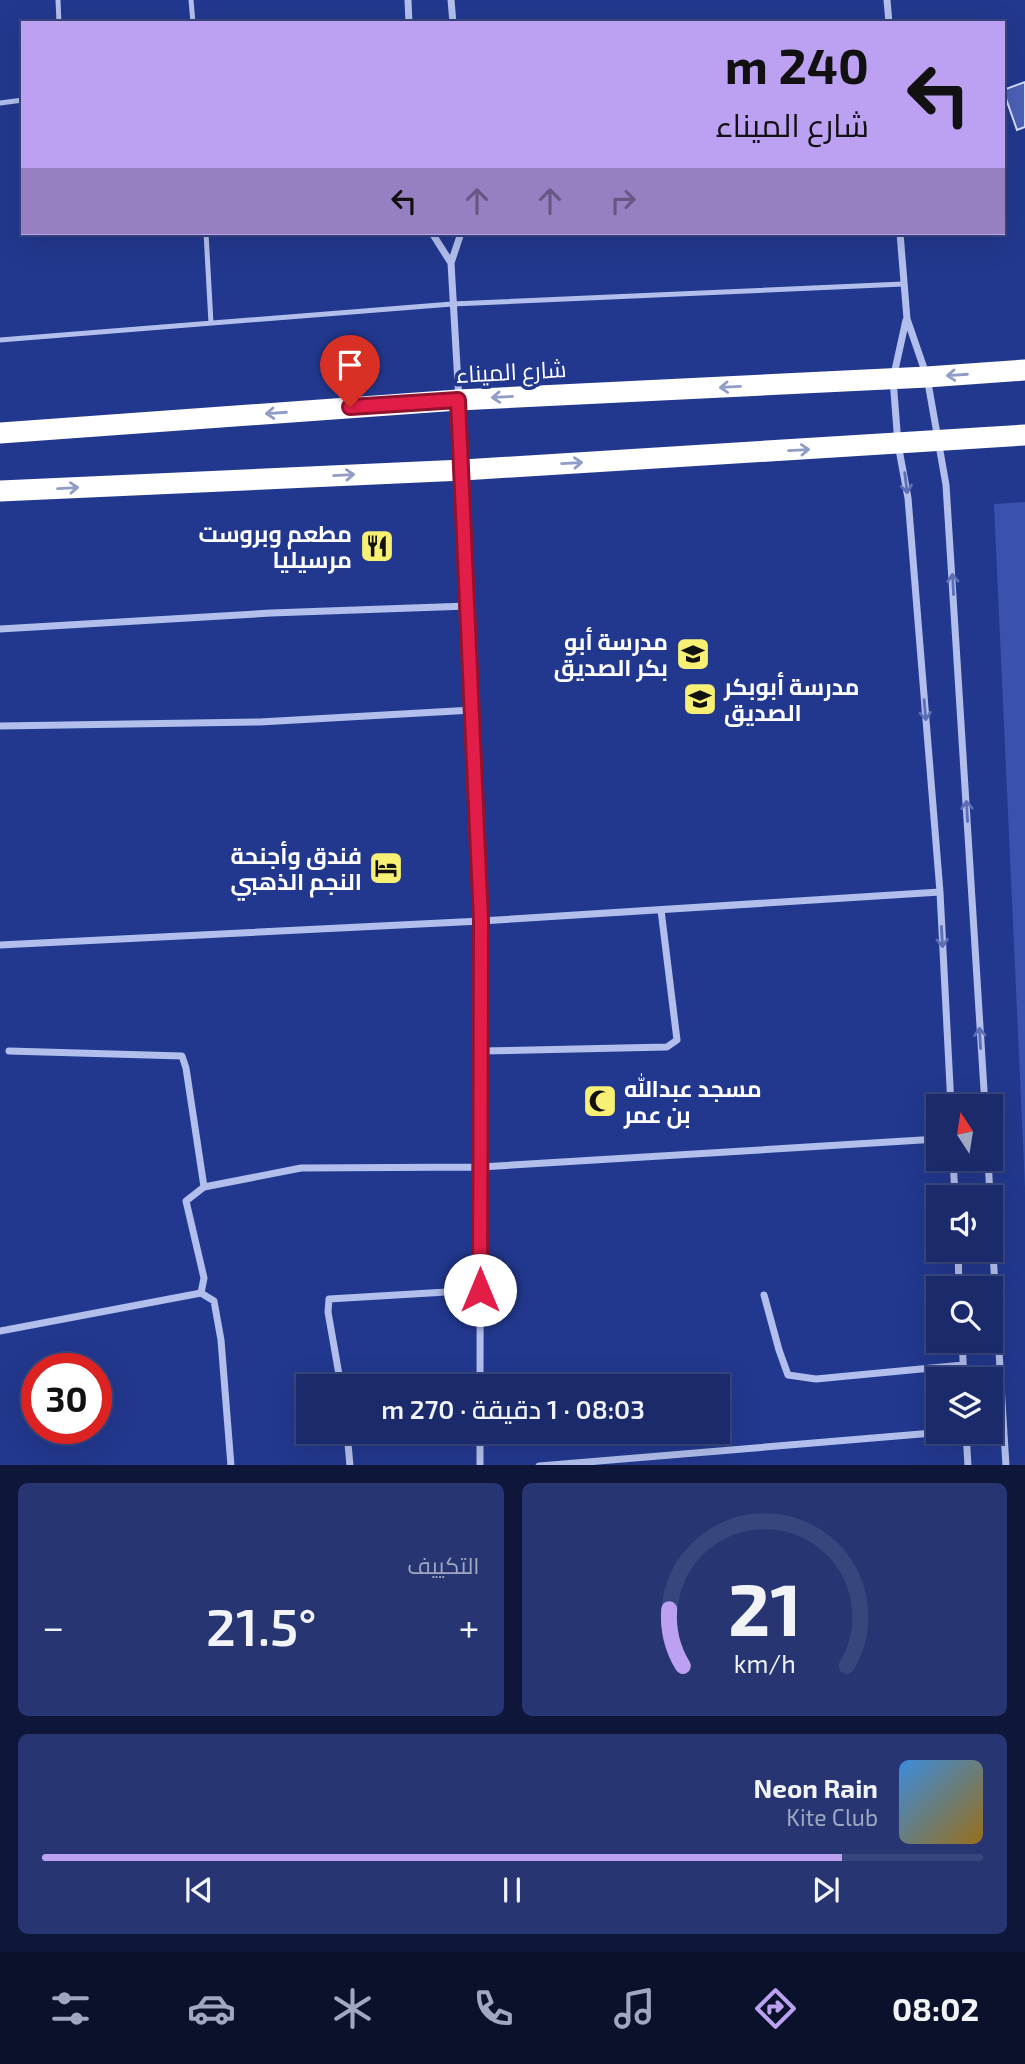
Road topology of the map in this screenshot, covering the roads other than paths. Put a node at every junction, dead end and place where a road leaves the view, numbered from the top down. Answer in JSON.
{"nodes":[{"id":1,"x":58,"y":0,"type":"edge"},
{"id":2,"x":191,"y":0,"type":"edge"},
{"id":3,"x":408,"y":0,"type":"edge"},
{"id":4,"x":452,"y":0,"type":"edge"},
{"id":5,"x":887,"y":0,"type":"edge"},
{"id":6,"x":59,"y":21,"type":"edge"},
{"id":7,"x":193,"y":21,"type":"edge"},
{"id":8,"x":410,"y":21,"type":"edge"},
{"id":9,"x":453,"y":21,"type":"edge"},
{"id":10,"x":888,"y":21,"type":"edge"},
{"id":11,"x":21,"y":100,"type":"edge"},
{"id":12,"x":0,"y":103,"type":"edge"},
{"id":13,"x":205,"y":235,"type":"edge"},
{"id":14,"x":433,"y":235,"type":"edge"},
{"id":15,"x":460,"y":235,"type":"edge"},
{"id":16,"x":900,"y":235,"type":"edge"},
{"id":17,"x":450,"y":263,"type":"junction"},
{"id":18,"x":903,"y":284,"type":"junction"},
{"id":19,"x":452,"y":303,"type":"junction"},
{"id":20,"x":906,"y":319,"type":"junction"},
{"id":21,"x":211,"y":323,"type":"junction"},
{"id":22,"x":0,"y":340,"type":"edge"},
{"id":23,"x":1025,"y":370,"type":"edge"},
{"id":24,"x":927,"y":377,"type":"junction"},
{"id":25,"x":893,"y":379,"type":"junction"},
{"id":26,"x":458,"y":400,"type":"junction"},
{"id":27,"x":0,"y":433,"type":"edge"},
{"id":28,"x":1025,"y":435,"type":"edge"},
{"id":29,"x":938,"y":441,"type":"junction"},
{"id":30,"x":898,"y":444,"type":"junction"},
{"id":31,"x":463,"y":470,"type":"junction"},
{"id":32,"x":0,"y":491,"type":"edge"},
{"id":33,"x":468,"y":606,"type":"junction"},
{"id":34,"x":0,"y":629,"type":"edge"},
{"id":35,"x":473,"y":710,"type":"junction"},
{"id":36,"x":0,"y":726,"type":"edge"},
{"id":37,"x":940,"y":892,"type":"junction"},
{"id":38,"x":661,"y":910,"type":"junction"},
{"id":39,"x":481,"y":921,"type":"junction"},
{"id":40,"x":0,"y":944,"type":"edge"},
{"id":41,"x":9,"y":1051,"type":"dead end"},
{"id":42,"x":481,"y":1051,"type":"junction"},
{"id":43,"x":950,"y":1094,"type":"edge"},
{"id":44,"x":984,"y":1094,"type":"edge"},
{"id":45,"x":926,"y":1140,"type":"edge"},
{"id":46,"x":481,"y":1167,"type":"junction"},
{"id":47,"x":204,"y":1187,"type":"junction"},
{"id":48,"x":994,"y":1262,"type":"edge"},
{"id":49,"x":480,"y":1290,"type":"junction"},
{"id":50,"x":201,"y":1293,"type":"junction"},
{"id":51,"x":764,"y":1295,"type":"dead end"},
{"id":52,"x":0,"y":1331,"type":"edge"},
{"id":53,"x":963,"y":1353,"type":"edge"},
{"id":54,"x":963,"y":1365,"type":"joint"},
{"id":55,"x":339,"y":1374,"type":"edge"},
{"id":56,"x":480,"y":1374,"type":"edge"},
{"id":57,"x":926,"y":1434,"type":"edge"},
{"id":58,"x":348,"y":1444,"type":"edge"},
{"id":59,"x":480,"y":1444,"type":"edge"},
{"id":60,"x":967,"y":1444,"type":"edge"},
{"id":61,"x":231,"y":1465,"type":"edge"},
{"id":62,"x":350,"y":1465,"type":"edge"},
{"id":63,"x":480,"y":1465,"type":"edge"},
{"id":64,"x":539,"y":1465,"type":"edge"},
{"id":65,"x":968,"y":1465,"type":"edge"},
{"id":66,"x":1006,"y":1465,"type":"edge"}],
"edges":[{"from":1,"to":6,"type":"lane"},
{"from":2,"to":7,"type":"lane"},
{"from":3,"to":8,"type":"street"},
{"from":4,"to":9,"type":"street"},
{"from":5,"to":10,"type":"street"},
{"from":11,"to":12,"type":"lane"},
{"from":13,"to":21,"type":"lane"},
{"from":14,"to":17,"type":"street"},
{"from":15,"to":17,"type":"street"},
{"from":16,"to":18,"type":"street"},
{"from":17,"to":19,"type":"street"},
{"from":18,"to":19,"type":"lane"},
{"from":18,"to":20,"type":"street"},
{"from":19,"to":21,"type":"lane"},
{"from":19,"to":26,"type":"street"},
{"from":20,"to":24,"type":"street"},
{"from":20,"to":25,"type":"street"},
{"from":21,"to":22,"type":"lane"},
{"from":23,"to":24,"type":"highway","name":"شارع الميناء","one_way":true},
{"from":24,"to":25,"type":"highway","name":"شارع الميناء"},
{"from":24,"to":29,"type":"street"},
{"from":25,"to":26,"type":"highway","name":"شارع الميناء","one_way":true},
{"from":25,"to":30,"type":"street"},
{"from":26,"to":27,"type":"highway","name":"شارع الميناء","one_way":true},
{"from":26,"to":31,"type":"street"},
{"from":28,"to":29,"type":"highway"},
{"from":29,"to":30,"type":"highway"},
{"from":44,"to":29,"type":"street","one_way":true},
{"from":31,"to":30,"type":"highway","one_way":true},
{"from":30,"to":37,"type":"street","one_way":true},
{"from":32,"to":31,"type":"highway","one_way":true},
{"from":31,"to":33,"type":"street"},
{"from":33,"to":34,"type":"street"},
{"from":33,"to":35,"type":"street"},
{"from":35,"to":36,"type":"street"},
{"from":35,"to":39,"type":"street"},
{"from":37,"to":38,"type":"street"},
{"from":37,"to":43,"type":"street","one_way":true},
{"from":38,"to":39,"type":"street"},
{"from":38,"to":42,"type":"street"},
{"from":39,"to":40,"type":"street"},
{"from":39,"to":42,"type":"street"},
{"from":41,"to":47,"type":"street"},
{"from":42,"to":46,"type":"street"},
{"from":45,"to":46,"type":"street"},
{"from":46,"to":47,"type":"street"},
{"from":46,"to":49,"type":"street"},
{"from":47,"to":50,"type":"street"},
{"from":48,"to":66,"type":"street"},
{"from":49,"to":55,"type":"street"},
{"from":49,"to":56,"type":"street"},
{"from":50,"to":52,"type":"street"},
{"from":50,"to":61,"type":"street"},
{"from":51,"to":54,"type":"street"},
{"from":53,"to":54,"type":"street"},
{"from":57,"to":64,"type":"street"},
{"from":58,"to":62,"type":"street"},
{"from":59,"to":63,"type":"street"},
{"from":60,"to":65,"type":"street"}]}
